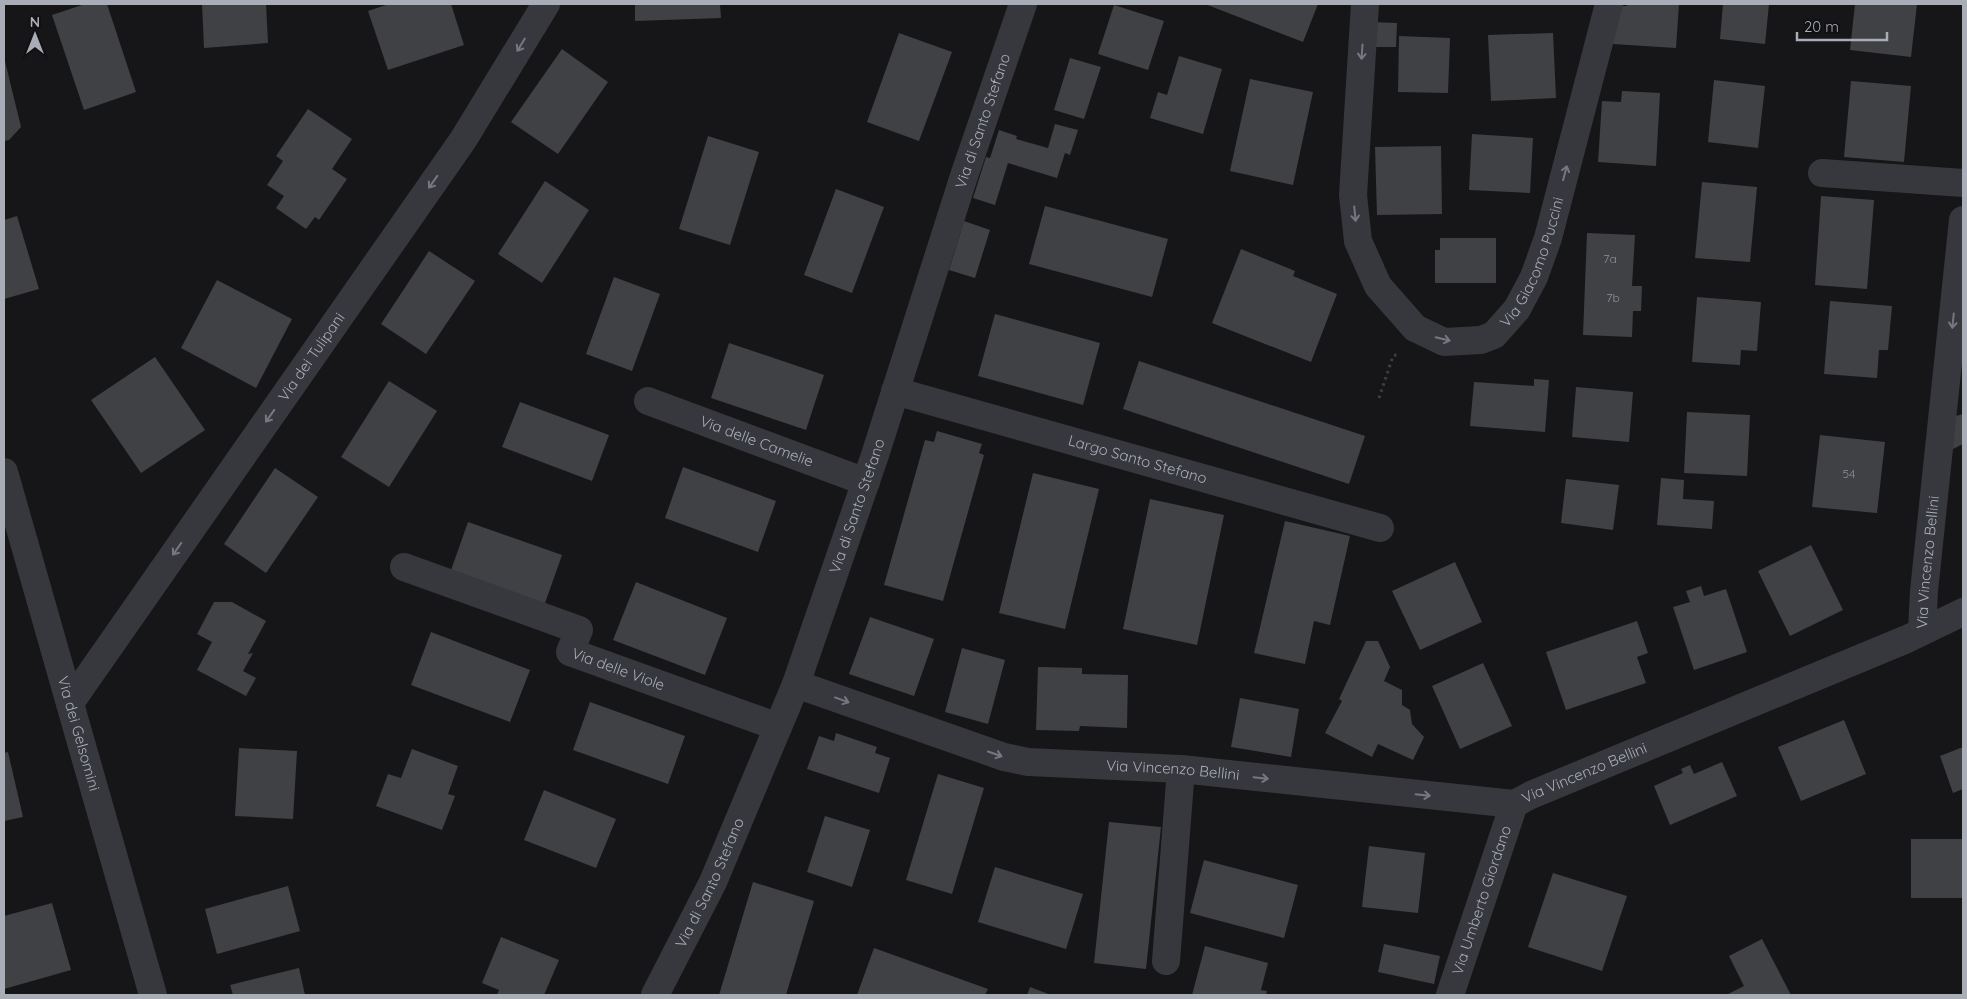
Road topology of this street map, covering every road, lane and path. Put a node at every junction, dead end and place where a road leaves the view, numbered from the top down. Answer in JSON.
{"nodes":[{"id":1,"x":546,"y":4,"type":"edge"},
{"id":2,"x":1023,"y":4,"type":"edge"},
{"id":3,"x":1365,"y":4,"type":"edge"},
{"id":4,"x":1609,"y":4,"type":"edge"},
{"id":5,"x":1822,"y":173,"type":"dead end"},
{"id":6,"x":1963,"y":183,"type":"edge"},
{"id":7,"x":1963,"y":220,"type":"edge"},
{"id":8,"x":1393,"y":356,"type":"dead end"},
{"id":9,"x":895,"y":391,"type":"junction"},
{"id":10,"x":1379,"y":398,"type":"dead end"},
{"id":11,"x":648,"y":401,"type":"dead end"},
{"id":12,"x":4,"y":472,"type":"edge"},
{"id":13,"x":866,"y":482,"type":"junction"},
{"id":14,"x":1380,"y":528,"type":"dead end"},
{"id":15,"x":404,"y":567,"type":"dead end"},
{"id":16,"x":1963,"y":612,"type":"edge"},
{"id":17,"x":1922,"y":631,"type":"junction"},
{"id":18,"x":796,"y":684,"type":"junction"},
{"id":19,"x":70,"y":703,"type":"junction"},
{"id":20,"x":778,"y":727,"type":"junction"},
{"id":21,"x":1181,"y":769,"type":"junction"},
{"id":22,"x":1514,"y":804,"type":"junction"},
{"id":23,"x":1166,"y":961,"type":"dead end"},
{"id":24,"x":153,"y":995,"type":"edge"},
{"id":25,"x":655,"y":995,"type":"edge"},
{"id":26,"x":1450,"y":995,"type":"edge"}],
"edges":[{"from":1,"to":19,"type":"street","name":"Via dei Tulipani","one_way":true},
{"from":2,"to":9,"type":"street","name":"Via di Santo Stefano"},
{"from":3,"to":4,"type":"street","name":"Via Giacomo Puccini","one_way":true},
{"from":5,"to":6,"type":"street"},
{"from":7,"to":17,"type":"street","name":"Via Vincenzo Bellini","one_way":true},
{"from":8,"to":10,"type":"path"},
{"from":9,"to":13,"type":"street","name":"Via di Santo Stefano"},
{"from":9,"to":14,"type":"street","name":"Largo Santo Stefano"},
{"from":11,"to":13,"type":"street","name":"Via delle Camelie"},
{"from":12,"to":19,"type":"street","name":"Via dei Gelsomini"},
{"from":13,"to":18,"type":"street","name":"Via di Santo Stefano"},
{"from":15,"to":20,"type":"street","name":"Via delle Viole"},
{"from":16,"to":17,"type":"street"},
{"from":17,"to":22,"type":"street","name":"Via Vincenzo Bellini"},
{"from":18,"to":20,"type":"street","name":"Via di Santo Stefano"},
{"from":18,"to":21,"type":"street","name":"Via Vincenzo Bellini","one_way":true},
{"from":19,"to":24,"type":"street","name":"Via dei Gelsomini"},
{"from":20,"to":25,"type":"street","name":"Via di Santo Stefano"},
{"from":21,"to":22,"type":"street","name":"Via Vincenzo Bellini","one_way":true},
{"from":21,"to":23,"type":"street"},
{"from":22,"to":26,"type":"street","name":"Via Umberto Giordano"}]}
